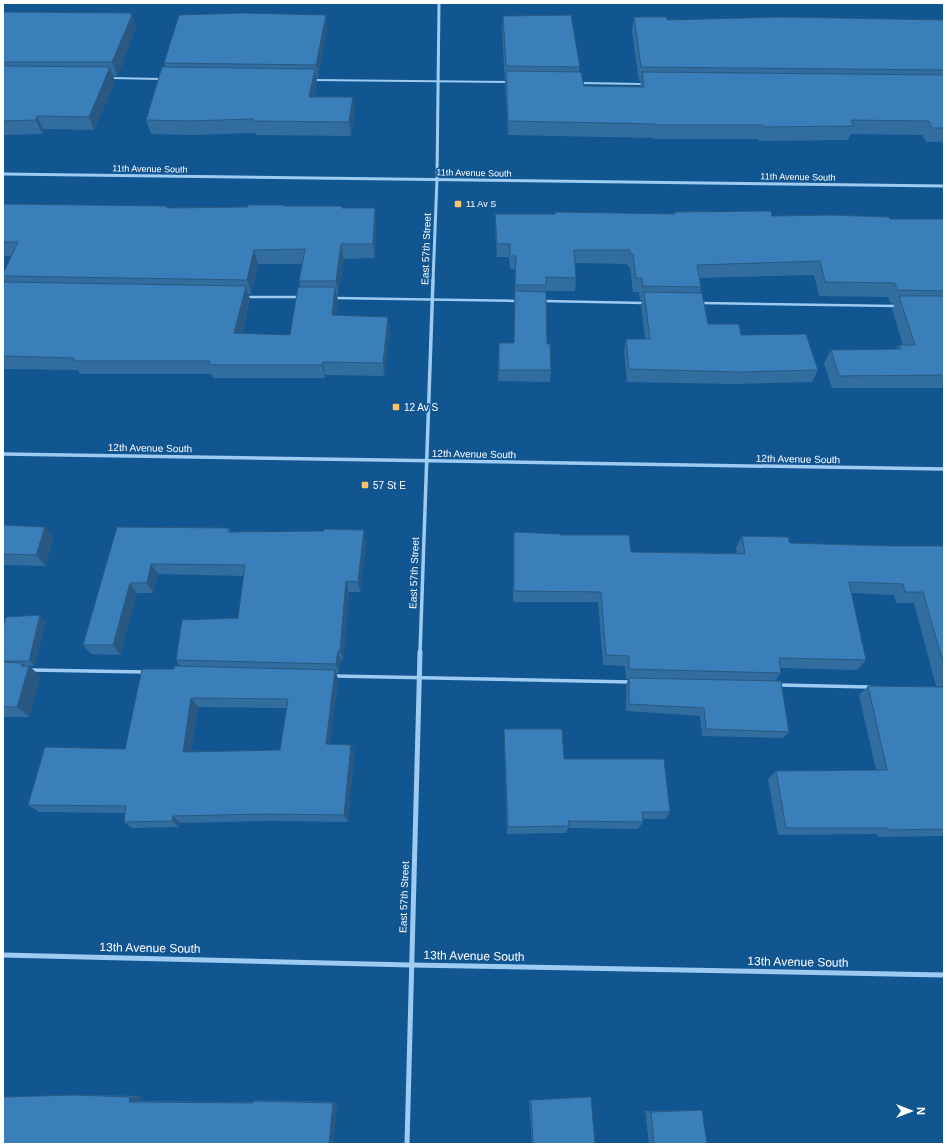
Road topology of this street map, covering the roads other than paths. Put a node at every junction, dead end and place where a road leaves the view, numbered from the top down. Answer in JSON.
{"nodes":[{"id":1,"x":439,"y":3,"type":"edge"},
{"id":2,"x":106,"y":78,"type":"edge"},
{"id":3,"x":162,"y":79,"type":"edge"},
{"id":4,"x":313,"y":80,"type":"edge"},
{"id":5,"x":437,"y":82,"type":"junction"},
{"id":6,"x":511,"y":82,"type":"edge"},
{"id":7,"x":574,"y":83,"type":"edge"},
{"id":8,"x":644,"y":84,"type":"edge"},
{"id":9,"x":3,"y":174,"type":"edge"},
{"id":10,"x":437,"y":179,"type":"junction"},
{"id":11,"x":944,"y":186,"type":"edge"},
{"id":12,"x":238,"y":296,"type":"edge"},
{"id":13,"x":301,"y":297,"type":"edge"},
{"id":14,"x":333,"y":298,"type":"edge"},
{"id":15,"x":433,"y":300,"type":"junction"},
{"id":16,"x":518,"y":301,"type":"edge"},
{"id":17,"x":542,"y":301,"type":"edge"},
{"id":18,"x":644,"y":303,"type":"edge"},
{"id":19,"x":700,"y":303,"type":"edge"},
{"id":20,"x":897,"y":306,"type":"dead end"},
{"id":21,"x":3,"y":454,"type":"edge"},
{"id":22,"x":427,"y":461,"type":"junction"},
{"id":23,"x":944,"y":469,"type":"edge"},
{"id":24,"x":27,"y":670,"type":"edge"},
{"id":25,"x":153,"y":672,"type":"edge"},
{"id":26,"x":327,"y":676,"type":"edge"},
{"id":27,"x":419,"y":678,"type":"junction"},
{"id":28,"x":636,"y":682,"type":"edge"},
{"id":29,"x":778,"y":685,"type":"edge"},
{"id":30,"x":873,"y":687,"type":"edge"},
{"id":31,"x":3,"y":955,"type":"edge"},
{"id":32,"x":411,"y":965,"type":"junction"},
{"id":33,"x":944,"y":975,"type":"edge"},
{"id":34,"x":407,"y":1144,"type":"edge"}],
"edges":[{"from":1,"to":5,"type":"street","name":"East 57th Street"},
{"from":2,"to":3,"type":"lane"},
{"from":4,"to":5,"type":"lane"},
{"from":5,"to":6,"type":"lane"},
{"from":5,"to":10,"type":"street","name":"East 57th Street"},
{"from":7,"to":8,"type":"lane"},
{"from":9,"to":10,"type":"street","name":"11th Avenue South"},
{"from":10,"to":11,"type":"street","name":"11th Avenue South"},
{"from":10,"to":15,"type":"street","name":"East 57th Street"},
{"from":12,"to":13,"type":"lane"},
{"from":14,"to":15,"type":"lane"},
{"from":15,"to":16,"type":"lane"},
{"from":15,"to":22,"type":"street","name":"East 57th Street"},
{"from":17,"to":18,"type":"lane"},
{"from":19,"to":20,"type":"lane"},
{"from":21,"to":22,"type":"street","name":"12th Avenue South"},
{"from":22,"to":23,"type":"street","name":"12th Avenue South"},
{"from":22,"to":27,"type":"street","name":"East 57th Street"},
{"from":24,"to":25,"type":"lane"},
{"from":26,"to":27,"type":"lane"},
{"from":27,"to":28,"type":"lane"},
{"from":27,"to":32,"type":"street","name":"East 57th Street"},
{"from":29,"to":30,"type":"lane"},
{"from":31,"to":32,"type":"street","name":"13th Avenue South"},
{"from":32,"to":33,"type":"street","name":"13th Avenue South"},
{"from":32,"to":34,"type":"street","name":"East 57th Street"}]}
